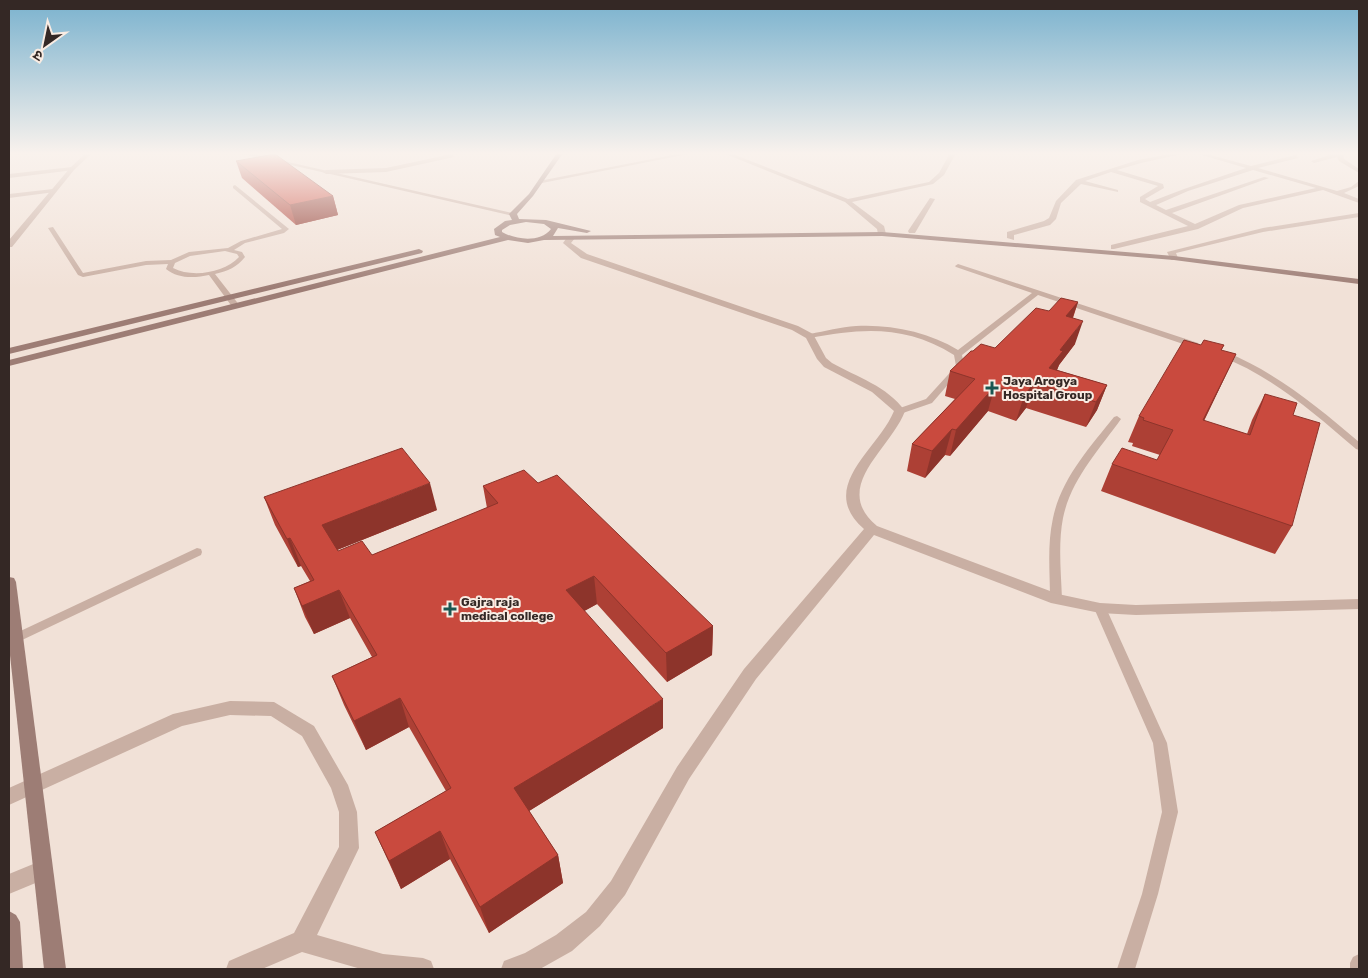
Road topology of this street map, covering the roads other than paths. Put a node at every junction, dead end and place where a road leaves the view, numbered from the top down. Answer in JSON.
{"nodes":[{"id":1,"x":47,"y":199,"type":"edge"},
{"id":2,"x":249,"y":199,"type":"edge"},
{"id":3,"x":437,"y":199,"type":"edge"},
{"id":4,"x":528,"y":199,"type":"edge"},
{"id":5,"x":841,"y":199,"type":"edge"},
{"id":6,"x":859,"y":199,"type":"edge"},
{"id":7,"x":932,"y":199,"type":"dead end"},
{"id":8,"x":1061,"y":199,"type":"edge"},
{"id":9,"x":1142,"y":199,"type":"edge"},
{"id":10,"x":1165,"y":199,"type":"edge"},
{"id":11,"x":1206,"y":199,"type":"edge"},
{"id":12,"x":1275,"y":199,"type":"edge"},
{"id":13,"x":847,"y":201,"type":"junction"},
{"id":14,"x":1150,"y":205,"type":"junction"},
{"id":15,"x":1165,"y":213,"type":"junction"},
{"id":16,"x":1359,"y":215,"type":"edge"},
{"id":17,"x":514,"y":217,"type":"junction"},
{"id":18,"x":552,"y":225,"type":"junction"},
{"id":19,"x":1195,"y":227,"type":"junction"},
{"id":20,"x":51,"y":228,"type":"dead end"},
{"id":21,"x":881,"y":231,"type":"junction"},
{"id":22,"x":912,"y":231,"type":"junction"},
{"id":23,"x":498,"y":233,"type":"junction"},
{"id":24,"x":506,"y":238,"type":"junction"},
{"id":25,"x":541,"y":238,"type":"junction"},
{"id":26,"x":571,"y":238,"type":"junction"},
{"id":27,"x":1011,"y":238,"type":"junction"},
{"id":28,"x":9,"y":245,"type":"edge"},
{"id":29,"x":1114,"y":247,"type":"junction"},
{"id":30,"x":229,"y":250,"type":"junction"},
{"id":31,"x":1172,"y":255,"type":"junction"},
{"id":32,"x":172,"y":262,"type":"junction"},
{"id":33,"x":958,"y":266,"type":"dead end"},
{"id":34,"x":211,"y":273,"type":"junction"},
{"id":35,"x":1359,"y":277,"type":"edge"},
{"id":36,"x":1359,"y":282,"type":"edge"},
{"id":37,"x":1038,"y":292,"type":"junction"},
{"id":38,"x":230,"y":297,"type":"junction"},
{"id":39,"x":236,"y":306,"type":"junction"},
{"id":40,"x":810,"y":336,"type":"junction"},
{"id":41,"x":1200,"y":346,"type":"edge"},
{"id":42,"x":9,"y":351,"type":"edge"},
{"id":43,"x":1218,"y":352,"type":"edge"},
{"id":44,"x":958,"y":354,"type":"junction"},
{"id":45,"x":9,"y":363,"type":"edge"},
{"id":46,"x":900,"y":411,"type":"junction"},
{"id":47,"x":1117,"y":418,"type":"dead end"},
{"id":48,"x":1359,"y":447,"type":"edge"},
{"id":49,"x":872,"y":529,"type":"junction"},
{"id":50,"x":197,"y":552,"type":"dead end"},
{"id":51,"x":9,"y":582,"type":"edge"},
{"id":52,"x":1056,"y":598,"type":"junction"},
{"id":53,"x":1359,"y":604,"type":"edge"},
{"id":54,"x":1100,"y":608,"type":"junction"},
{"id":55,"x":16,"y":638,"type":"junction"},
{"id":56,"x":33,"y":786,"type":"junction"},
{"id":57,"x":9,"y":797,"type":"edge"},
{"id":58,"x":43,"y":870,"type":"junction"},
{"id":59,"x":9,"y":884,"type":"edge"},
{"id":60,"x":9,"y":922,"type":"edge"},
{"id":61,"x":302,"y":941,"type":"junction"},
{"id":62,"x":1359,"y":962,"type":"edge"},
{"id":63,"x":12,"y":969,"type":"edge"},
{"id":64,"x":55,"y":969,"type":"edge"},
{"id":65,"x":237,"y":969,"type":"edge"},
{"id":66,"x":423,"y":969,"type":"edge"},
{"id":67,"x":512,"y":969,"type":"edge"},
{"id":68,"x":1126,"y":969,"type":"edge"},
{"id":69,"x":1359,"y":969,"type":"edge"}],
"edges":[{"from":1,"to":28,"type":"street"},
{"from":2,"to":30,"type":"lane"},
{"from":3,"to":17,"type":"street"},
{"from":4,"to":17,"type":"main road"},
{"from":5,"to":13,"type":"street"},
{"from":6,"to":13,"type":"street"},
{"from":7,"to":22,"type":"street"},
{"from":8,"to":27,"type":"street"},
{"from":9,"to":14,"type":"street"},
{"from":10,"to":14,"type":"street"},
{"from":11,"to":15,"type":"street"},
{"from":12,"to":19,"type":"street"},
{"from":13,"to":21,"type":"street"},
{"from":14,"to":15,"type":"street"},
{"from":15,"to":19,"type":"street"},
{"from":16,"to":31,"type":"street"},
{"from":17,"to":18,"type":"main road"},
{"from":17,"to":23,"type":"main road"},
{"from":18,"to":21,"type":"main road"},
{"from":18,"to":25,"type":"main road"},
{"from":19,"to":29,"type":"street"},
{"from":20,"to":32,"type":"lane"},
{"from":21,"to":22,"type":"main road"},
{"from":21,"to":26,"type":"main road"},
{"from":21,"to":31,"type":"main road"},
{"from":22,"to":27,"type":"main road"},
{"from":23,"to":24,"type":"main road"},
{"from":23,"to":38,"type":"main road"},
{"from":24,"to":25,"type":"main road"},
{"from":24,"to":39,"type":"main road"},
{"from":25,"to":26,"type":"main road"},
{"from":26,"to":40,"type":"street"},
{"from":27,"to":29,"type":"main road"},
{"from":29,"to":31,"type":"main road"},
{"from":30,"to":32,"type":"lane"},
{"from":30,"to":34,"type":"lane"},
{"from":31,"to":35,"type":"main road"},
{"from":31,"to":36,"type":"main road"},
{"from":32,"to":34,"type":"lane"},
{"from":33,"to":37,"type":"lane"},
{"from":34,"to":38,"type":"lane"},
{"from":37,"to":41,"type":"lane"},
{"from":37,"to":44,"type":"lane"},
{"from":38,"to":39,"type":"lane"},
{"from":38,"to":42,"type":"main road"},
{"from":39,"to":45,"type":"main road"},
{"from":40,"to":44,"type":"lane"},
{"from":40,"to":46,"type":"street"},
{"from":43,"to":48,"type":"lane"},
{"from":44,"to":46,"type":"lane"},
{"from":46,"to":49,"type":"street"},
{"from":47,"to":52,"type":"lane"},
{"from":49,"to":52,"type":"street"},
{"from":49,"to":67,"type":"street"},
{"from":50,"to":55,"type":"lane"},
{"from":51,"to":55,"type":"main road"},
{"from":52,"to":54,"type":"street"},
{"from":53,"to":54,"type":"street"},
{"from":54,"to":68,"type":"lane"},
{"from":55,"to":56,"type":"main road"},
{"from":56,"to":57,"type":"street"},
{"from":56,"to":58,"type":"main road"},
{"from":56,"to":61,"type":"street"},
{"from":58,"to":59,"type":"street"},
{"from":58,"to":64,"type":"main road"},
{"from":60,"to":63,"type":"main road"},
{"from":61,"to":65,"type":"street"},
{"from":61,"to":66,"type":"street"},
{"from":62,"to":69,"type":"lane"}]}
